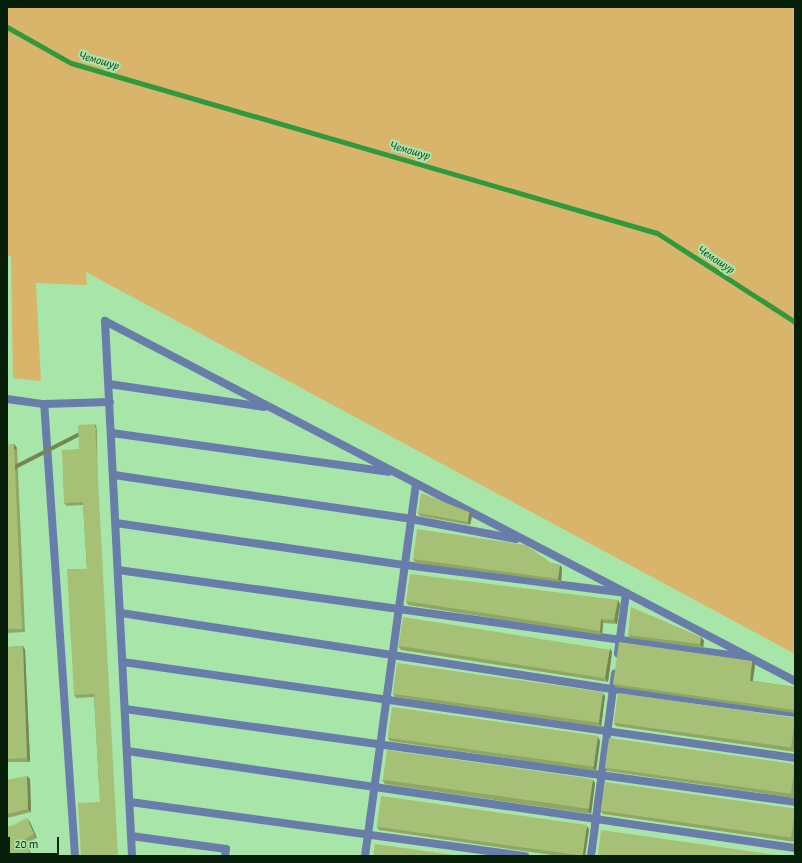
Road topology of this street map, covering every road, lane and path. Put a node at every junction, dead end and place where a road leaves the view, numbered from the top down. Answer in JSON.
{"nodes":[{"id":1,"x":109,"y":384,"type":"junction"},
{"id":2,"x":7,"y":399,"type":"edge"},
{"id":3,"x":110,"y":402,"type":"junction"},
{"id":4,"x":44,"y":404,"type":"junction"},
{"id":5,"x":271,"y":408,"type":"junction"},
{"id":6,"x":112,"y":433,"type":"junction"},
{"id":7,"x":395,"y":473,"type":"junction"},
{"id":8,"x":114,"y":475,"type":"junction"},
{"id":9,"x":416,"y":484,"type":"junction"},
{"id":10,"x":411,"y":519,"type":"junction"},
{"id":11,"x":116,"y":523,"type":"junction"},
{"id":12,"x":524,"y":540,"type":"junction"},
{"id":13,"x":405,"y":565,"type":"junction"},
{"id":14,"x":118,"y":570,"type":"junction"},
{"id":15,"x":626,"y":593,"type":"junction"},
{"id":16,"x":399,"y":608,"type":"junction"},
{"id":17,"x":120,"y":612,"type":"junction"},
{"id":18,"x":620,"y":640,"type":"junction"},
{"id":19,"x":393,"y":654,"type":"junction"},
{"id":20,"x":751,"y":658,"type":"junction"},
{"id":21,"x":123,"y":662,"type":"junction"},
{"id":22,"x":795,"y":681,"type":"edge"},
{"id":23,"x":613,"y":689,"type":"junction"},
{"id":24,"x":386,"y":700,"type":"junction"},
{"id":25,"x":125,"y":709,"type":"junction"},
{"id":26,"x":795,"y":713,"type":"edge"},
{"id":27,"x":607,"y":732,"type":"junction"},
{"id":28,"x":380,"y":743,"type":"junction"},
{"id":29,"x":127,"y":751,"type":"junction"},
{"id":30,"x":795,"y":758,"type":"edge"},
{"id":31,"x":602,"y":775,"type":"junction"},
{"id":32,"x":374,"y":787,"type":"junction"},
{"id":33,"x":130,"y":802,"type":"junction"},
{"id":34,"x":795,"y":802,"type":"edge"},
{"id":35,"x":596,"y":819,"type":"junction"},
{"id":36,"x":368,"y":834,"type":"junction"},
{"id":37,"x":131,"y":836,"type":"junction"},
{"id":38,"x":795,"y":848,"type":"edge"},
{"id":39,"x":75,"y":856,"type":"edge"},
{"id":40,"x":132,"y":856,"type":"edge"},
{"id":41,"x":225,"y":856,"type":"edge"},
{"id":42,"x":365,"y":856,"type":"edge"},
{"id":43,"x":525,"y":856,"type":"edge"},
{"id":44,"x":591,"y":856,"type":"edge"}],
"edges":[{"from":1,"to":3,"type":"street"},
{"from":1,"to":5,"type":"street"},
{"from":1,"to":5,"type":"street"},
{"from":2,"to":4,"type":"street"},
{"from":3,"to":4,"type":"street"},
{"from":3,"to":6,"type":"street"},
{"from":4,"to":39,"type":"street"},
{"from":5,"to":7,"type":"street"},
{"from":6,"to":7,"type":"street"},
{"from":6,"to":8,"type":"street"},
{"from":7,"to":9,"type":"street"},
{"from":8,"to":10,"type":"street"},
{"from":8,"to":11,"type":"street"},
{"from":9,"to":10,"type":"street"},
{"from":9,"to":12,"type":"street"},
{"from":10,"to":12,"type":"street"},
{"from":10,"to":13,"type":"street"},
{"from":11,"to":13,"type":"street"},
{"from":11,"to":14,"type":"street"},
{"from":12,"to":15,"type":"street"},
{"from":13,"to":15,"type":"street"},
{"from":13,"to":16,"type":"street"},
{"from":14,"to":16,"type":"street"},
{"from":14,"to":17,"type":"street"},
{"from":15,"to":18,"type":"street"},
{"from":15,"to":20,"type":"street"},
{"from":16,"to":18,"type":"street"},
{"from":16,"to":19,"type":"street"},
{"from":17,"to":19,"type":"street"},
{"from":17,"to":21,"type":"street"},
{"from":18,"to":20,"type":"street"},
{"from":18,"to":23,"type":"street"},
{"from":19,"to":23,"type":"street"},
{"from":19,"to":24,"type":"street"},
{"from":20,"to":22,"type":"street"},
{"from":21,"to":24,"type":"street"},
{"from":21,"to":25,"type":"street"},
{"from":23,"to":26,"type":"street"},
{"from":23,"to":27,"type":"street"},
{"from":24,"to":27,"type":"street"},
{"from":24,"to":28,"type":"street"},
{"from":25,"to":28,"type":"street"},
{"from":25,"to":29,"type":"street"},
{"from":27,"to":30,"type":"street"},
{"from":27,"to":31,"type":"street"},
{"from":28,"to":31,"type":"street"},
{"from":28,"to":32,"type":"street"},
{"from":29,"to":32,"type":"street"},
{"from":29,"to":33,"type":"street"},
{"from":31,"to":34,"type":"street"},
{"from":31,"to":35,"type":"street"},
{"from":32,"to":35,"type":"street"},
{"from":32,"to":36,"type":"street"},
{"from":33,"to":36,"type":"street"},
{"from":33,"to":37,"type":"street"},
{"from":35,"to":38,"type":"street"},
{"from":35,"to":44,"type":"street"},
{"from":36,"to":42,"type":"street"},
{"from":36,"to":43,"type":"street"},
{"from":37,"to":40,"type":"street"},
{"from":37,"to":41,"type":"street"}]}
